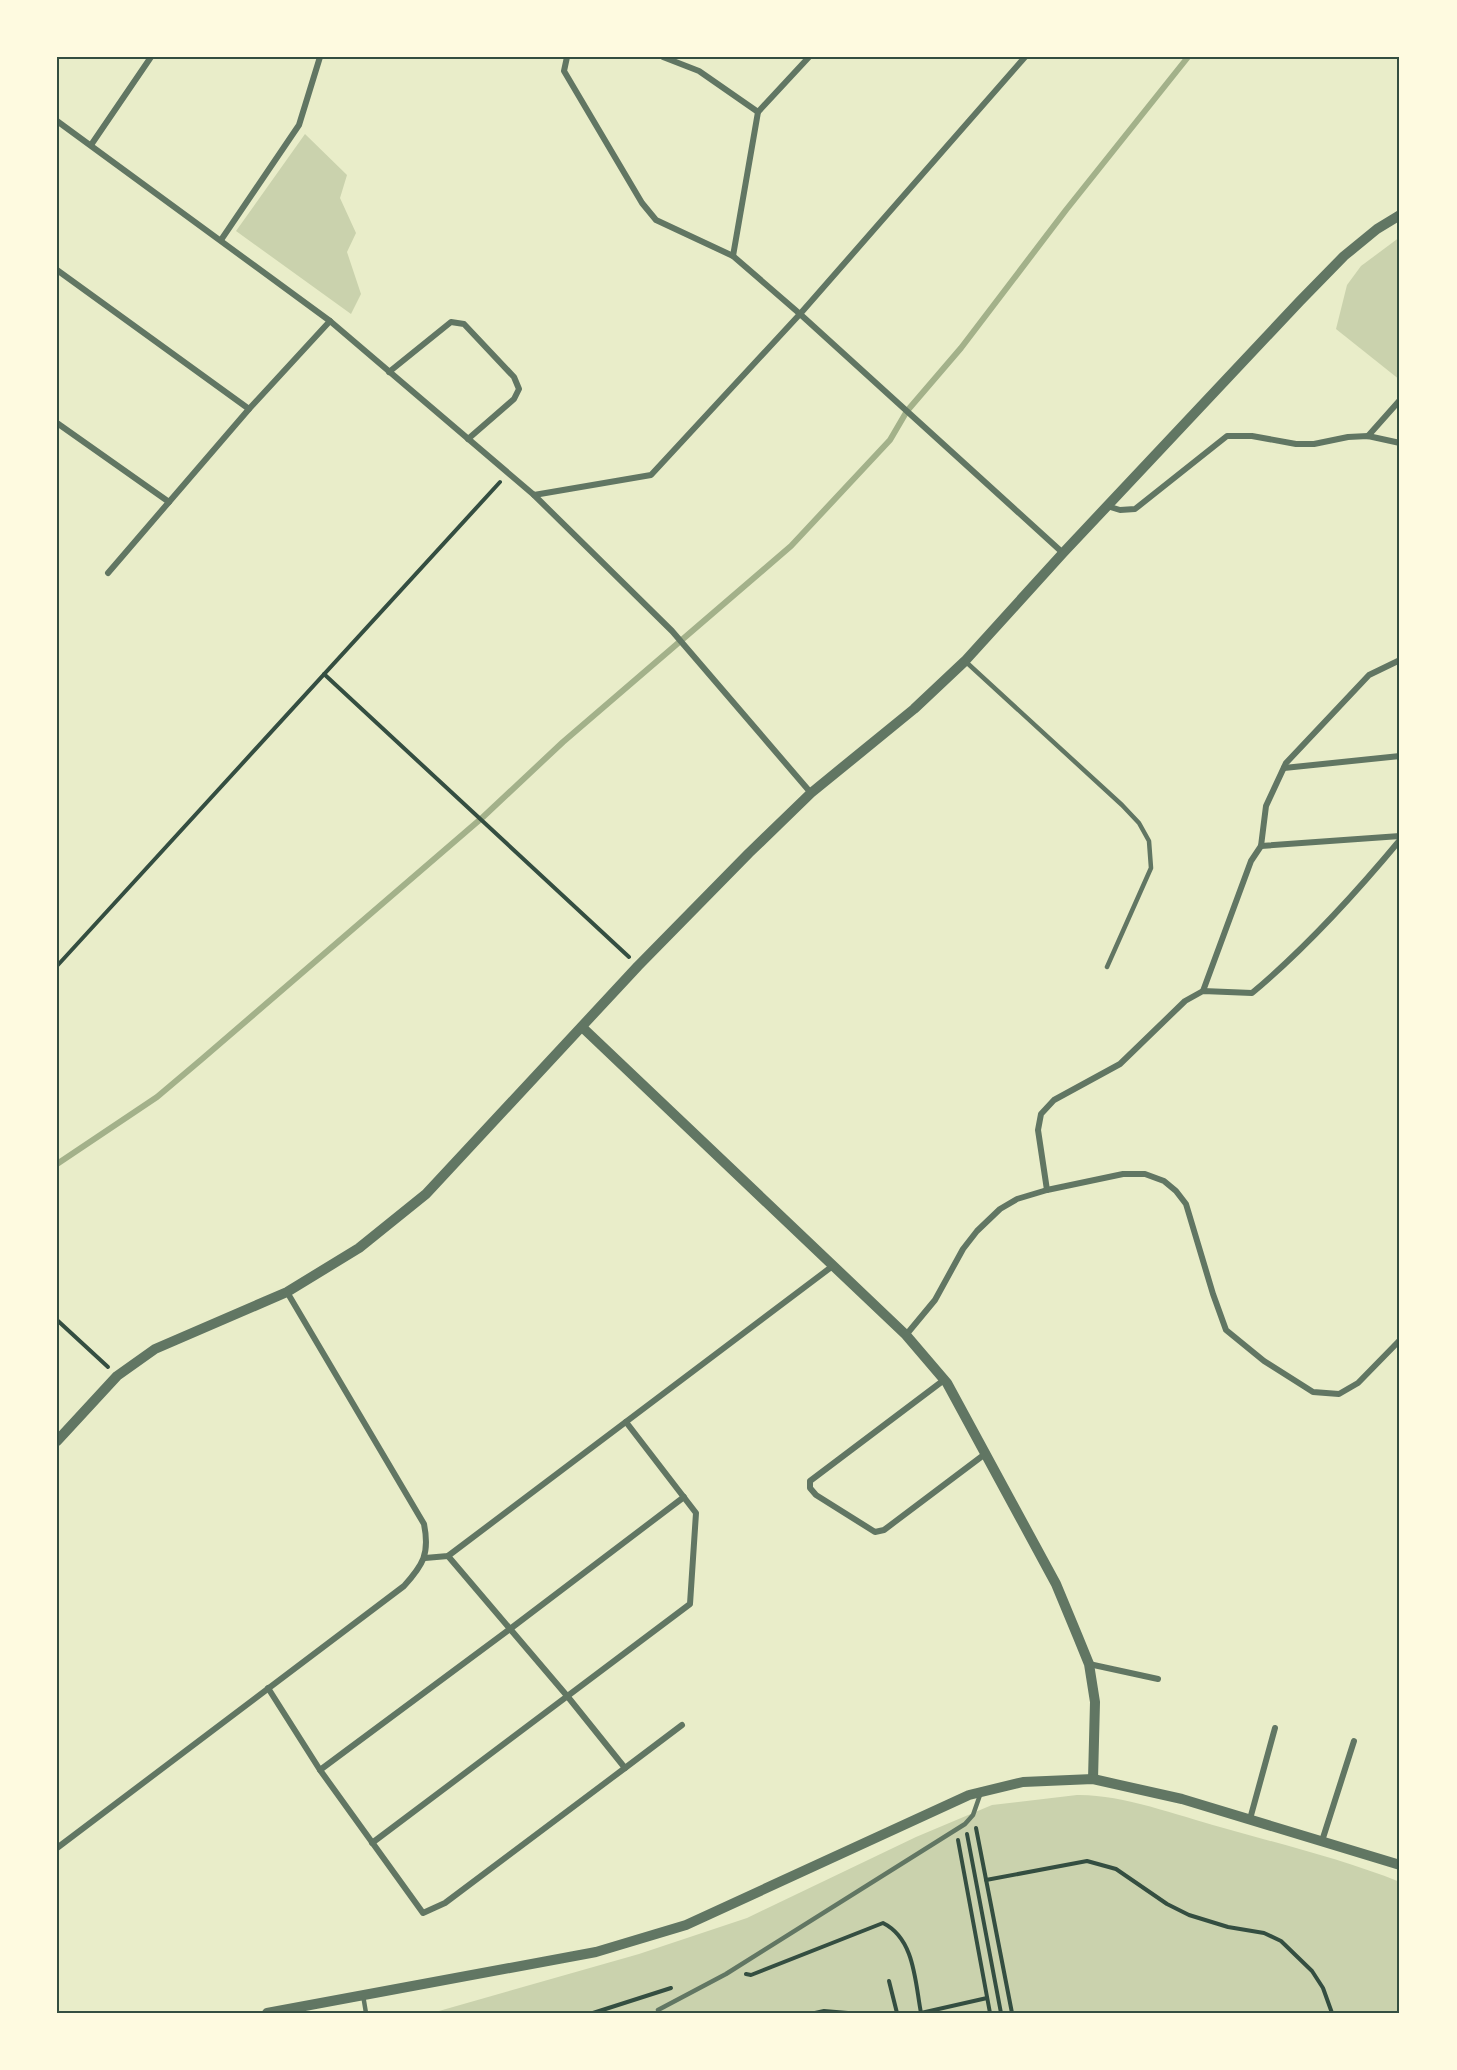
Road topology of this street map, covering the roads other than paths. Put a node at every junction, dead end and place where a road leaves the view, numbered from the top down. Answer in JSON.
{"nodes":[{"id":1,"x":151,"y":57,"type":"edge"},
{"id":2,"x":320,"y":57,"type":"edge"},
{"id":3,"x":567,"y":57,"type":"edge"},
{"id":4,"x":663,"y":57,"type":"edge"},
{"id":5,"x":809,"y":57,"type":"edge"},
{"id":6,"x":1025,"y":57,"type":"edge"},
{"id":7,"x":758,"y":112,"type":"junction"},
{"id":8,"x":57,"y":121,"type":"edge"},
{"id":9,"x":91,"y":145,"type":"junction"},
{"id":10,"x":1400,"y":215,"type":"edge"},
{"id":11,"x":221,"y":240,"type":"junction"},
{"id":12,"x":734,"y":256,"type":"junction"},
{"id":13,"x":57,"y":270,"type":"edge"},
{"id":14,"x":800,"y":314,"type":"junction"},
{"id":15,"x":330,"y":321,"type":"junction"},
{"id":16,"x":389,"y":372,"type":"junction"},
{"id":17,"x":1400,"y":400,"type":"edge"},
{"id":18,"x":249,"y":410,"type":"junction"},
{"id":19,"x":57,"y":423,"type":"edge"},
{"id":20,"x":1368,"y":436,"type":"junction"},
{"id":21,"x":468,"y":439,"type":"junction"},
{"id":22,"x":1400,"y":443,"type":"edge"},
{"id":23,"x":534,"y":495,"type":"junction"},
{"id":24,"x":169,"y":502,"type":"junction"},
{"id":25,"x":1107,"y":506,"type":"junction"},
{"id":26,"x":1063,"y":553,"type":"junction"},
{"id":27,"x":108,"y":573,"type":"dead end"},
{"id":28,"x":1400,"y":660,"type":"edge"},
{"id":29,"x":965,"y":661,"type":"junction"},
{"id":30,"x":1400,"y":756,"type":"edge"},
{"id":31,"x":1284,"y":768,"type":"junction"},
{"id":32,"x":811,"y":793,"type":"junction"},
{"id":33,"x":1400,"y":838,"type":"edge"},
{"id":34,"x":1261,"y":846,"type":"junction"},
{"id":35,"x":1107,"y":967,"type":"dead end"},
{"id":36,"x":1203,"y":991,"type":"junction"},
{"id":37,"x":582,"y":1027,"type":"junction"},
{"id":38,"x":1047,"y":1190,"type":"junction"},
{"id":39,"x":834,"y":1265,"type":"junction"},
{"id":40,"x":287,"y":1292,"type":"junction"},
{"id":41,"x":906,"y":1335,"type":"junction"},
{"id":42,"x":1400,"y":1340,"type":"edge"},
{"id":43,"x":944,"y":1380,"type":"junction"},
{"id":44,"x":626,"y":1422,"type":"junction"},
{"id":45,"x":57,"y":1441,"type":"edge"},
{"id":46,"x":985,"y":1454,"type":"junction"},
{"id":47,"x":684,"y":1497,"type":"junction"},
{"id":48,"x":448,"y":1556,"type":"junction"},
{"id":49,"x":425,"y":1558,"type":"junction"},
{"id":50,"x":510,"y":1629,"type":"junction"},
{"id":51,"x":1089,"y":1664,"type":"junction"},
{"id":52,"x":1158,"y":1679,"type":"dead end"},
{"id":53,"x":268,"y":1688,"type":"junction"},
{"id":54,"x":568,"y":1697,"type":"junction"},
{"id":55,"x":682,"y":1725,"type":"dead end"},
{"id":56,"x":1275,"y":1728,"type":"dead end"},
{"id":57,"x":1354,"y":1741,"type":"dead end"},
{"id":58,"x":625,"y":1768,"type":"junction"},
{"id":59,"x":320,"y":1770,"type":"junction"},
{"id":60,"x":1093,"y":1779,"type":"junction"},
{"id":61,"x":980,"y":1792,"type":"junction"},
{"id":62,"x":1250,"y":1819,"type":"junction"},
{"id":63,"x":1322,"y":1841,"type":"junction"},
{"id":64,"x":372,"y":1843,"type":"junction"},
{"id":65,"x":57,"y":1848,"type":"edge"},
{"id":66,"x":1400,"y":1865,"type":"edge"},
{"id":67,"x":363,"y":1995,"type":"junction"},
{"id":68,"x":658,"y":2010,"type":"dead end"},
{"id":69,"x":267,"y":2013,"type":"edge"},
{"id":70,"x":366,"y":2013,"type":"edge"}],
"edges":[{"from":1,"to":9,"type":"street"},
{"from":2,"to":11,"type":"street"},
{"from":3,"to":12,"type":"street"},
{"from":4,"to":7,"type":"street"},
{"from":5,"to":7,"type":"street"},
{"from":6,"to":14,"type":"street"},
{"from":7,"to":12,"type":"street"},
{"from":8,"to":9,"type":"street"},
{"from":9,"to":11,"type":"street"},
{"from":10,"to":25,"type":"street"},
{"from":11,"to":15,"type":"street"},
{"from":12,"to":14,"type":"street"},
{"from":13,"to":18,"type":"street"},
{"from":14,"to":23,"type":"street"},
{"from":14,"to":26,"type":"street"},
{"from":15,"to":16,"type":"street"},
{"from":15,"to":18,"type":"street"},
{"from":16,"to":21,"type":"street"},
{"from":16,"to":21,"type":"street"},
{"from":17,"to":20,"type":"street"},
{"from":18,"to":24,"type":"street"},
{"from":19,"to":24,"type":"street"},
{"from":20,"to":22,"type":"street"},
{"from":20,"to":25,"type":"street"},
{"from":21,"to":23,"type":"street"},
{"from":23,"to":32,"type":"street"},
{"from":24,"to":27,"type":"street"},
{"from":25,"to":26,"type":"street"},
{"from":26,"to":29,"type":"street"},
{"from":28,"to":31,"type":"street"},
{"from":29,"to":32,"type":"street"},
{"from":29,"to":35,"type":"lane"},
{"from":30,"to":31,"type":"street"},
{"from":31,"to":34,"type":"street"},
{"from":32,"to":37,"type":"street"},
{"from":33,"to":34,"type":"street"},
{"from":33,"to":36,"type":"street"},
{"from":34,"to":36,"type":"street"},
{"from":36,"to":38,"type":"street"},
{"from":37,"to":39,"type":"street"},
{"from":37,"to":40,"type":"street"},
{"from":38,"to":41,"type":"street"},
{"from":38,"to":42,"type":"street"},
{"from":39,"to":41,"type":"street"},
{"from":39,"to":44,"type":"street"},
{"from":40,"to":45,"type":"street"},
{"from":40,"to":49,"type":"street"},
{"from":41,"to":43,"type":"street"},
{"from":43,"to":46,"type":"street"},
{"from":43,"to":46,"type":"street"},
{"from":44,"to":47,"type":"street"},
{"from":44,"to":48,"type":"street"},
{"from":46,"to":51,"type":"street"},
{"from":47,"to":50,"type":"street"},
{"from":47,"to":54,"type":"street"},
{"from":48,"to":49,"type":"street"},
{"from":48,"to":50,"type":"street"},
{"from":49,"to":53,"type":"street"},
{"from":50,"to":54,"type":"street"},
{"from":50,"to":59,"type":"street"},
{"from":51,"to":52,"type":"street"},
{"from":51,"to":60,"type":"street"},
{"from":53,"to":59,"type":"street"},
{"from":53,"to":65,"type":"street"},
{"from":54,"to":58,"type":"street"},
{"from":54,"to":64,"type":"street"},
{"from":55,"to":58,"type":"street"},
{"from":56,"to":62,"type":"street"},
{"from":57,"to":63,"type":"street"},
{"from":58,"to":64,"type":"street"},
{"from":59,"to":64,"type":"street"},
{"from":60,"to":61,"type":"street"},
{"from":60,"to":62,"type":"street"},
{"from":61,"to":67,"type":"street"},
{"from":61,"to":68,"type":"lane"},
{"from":62,"to":63,"type":"street"},
{"from":63,"to":66,"type":"street"},
{"from":67,"to":69,"type":"street"},
{"from":67,"to":70,"type":"lane"}]}
